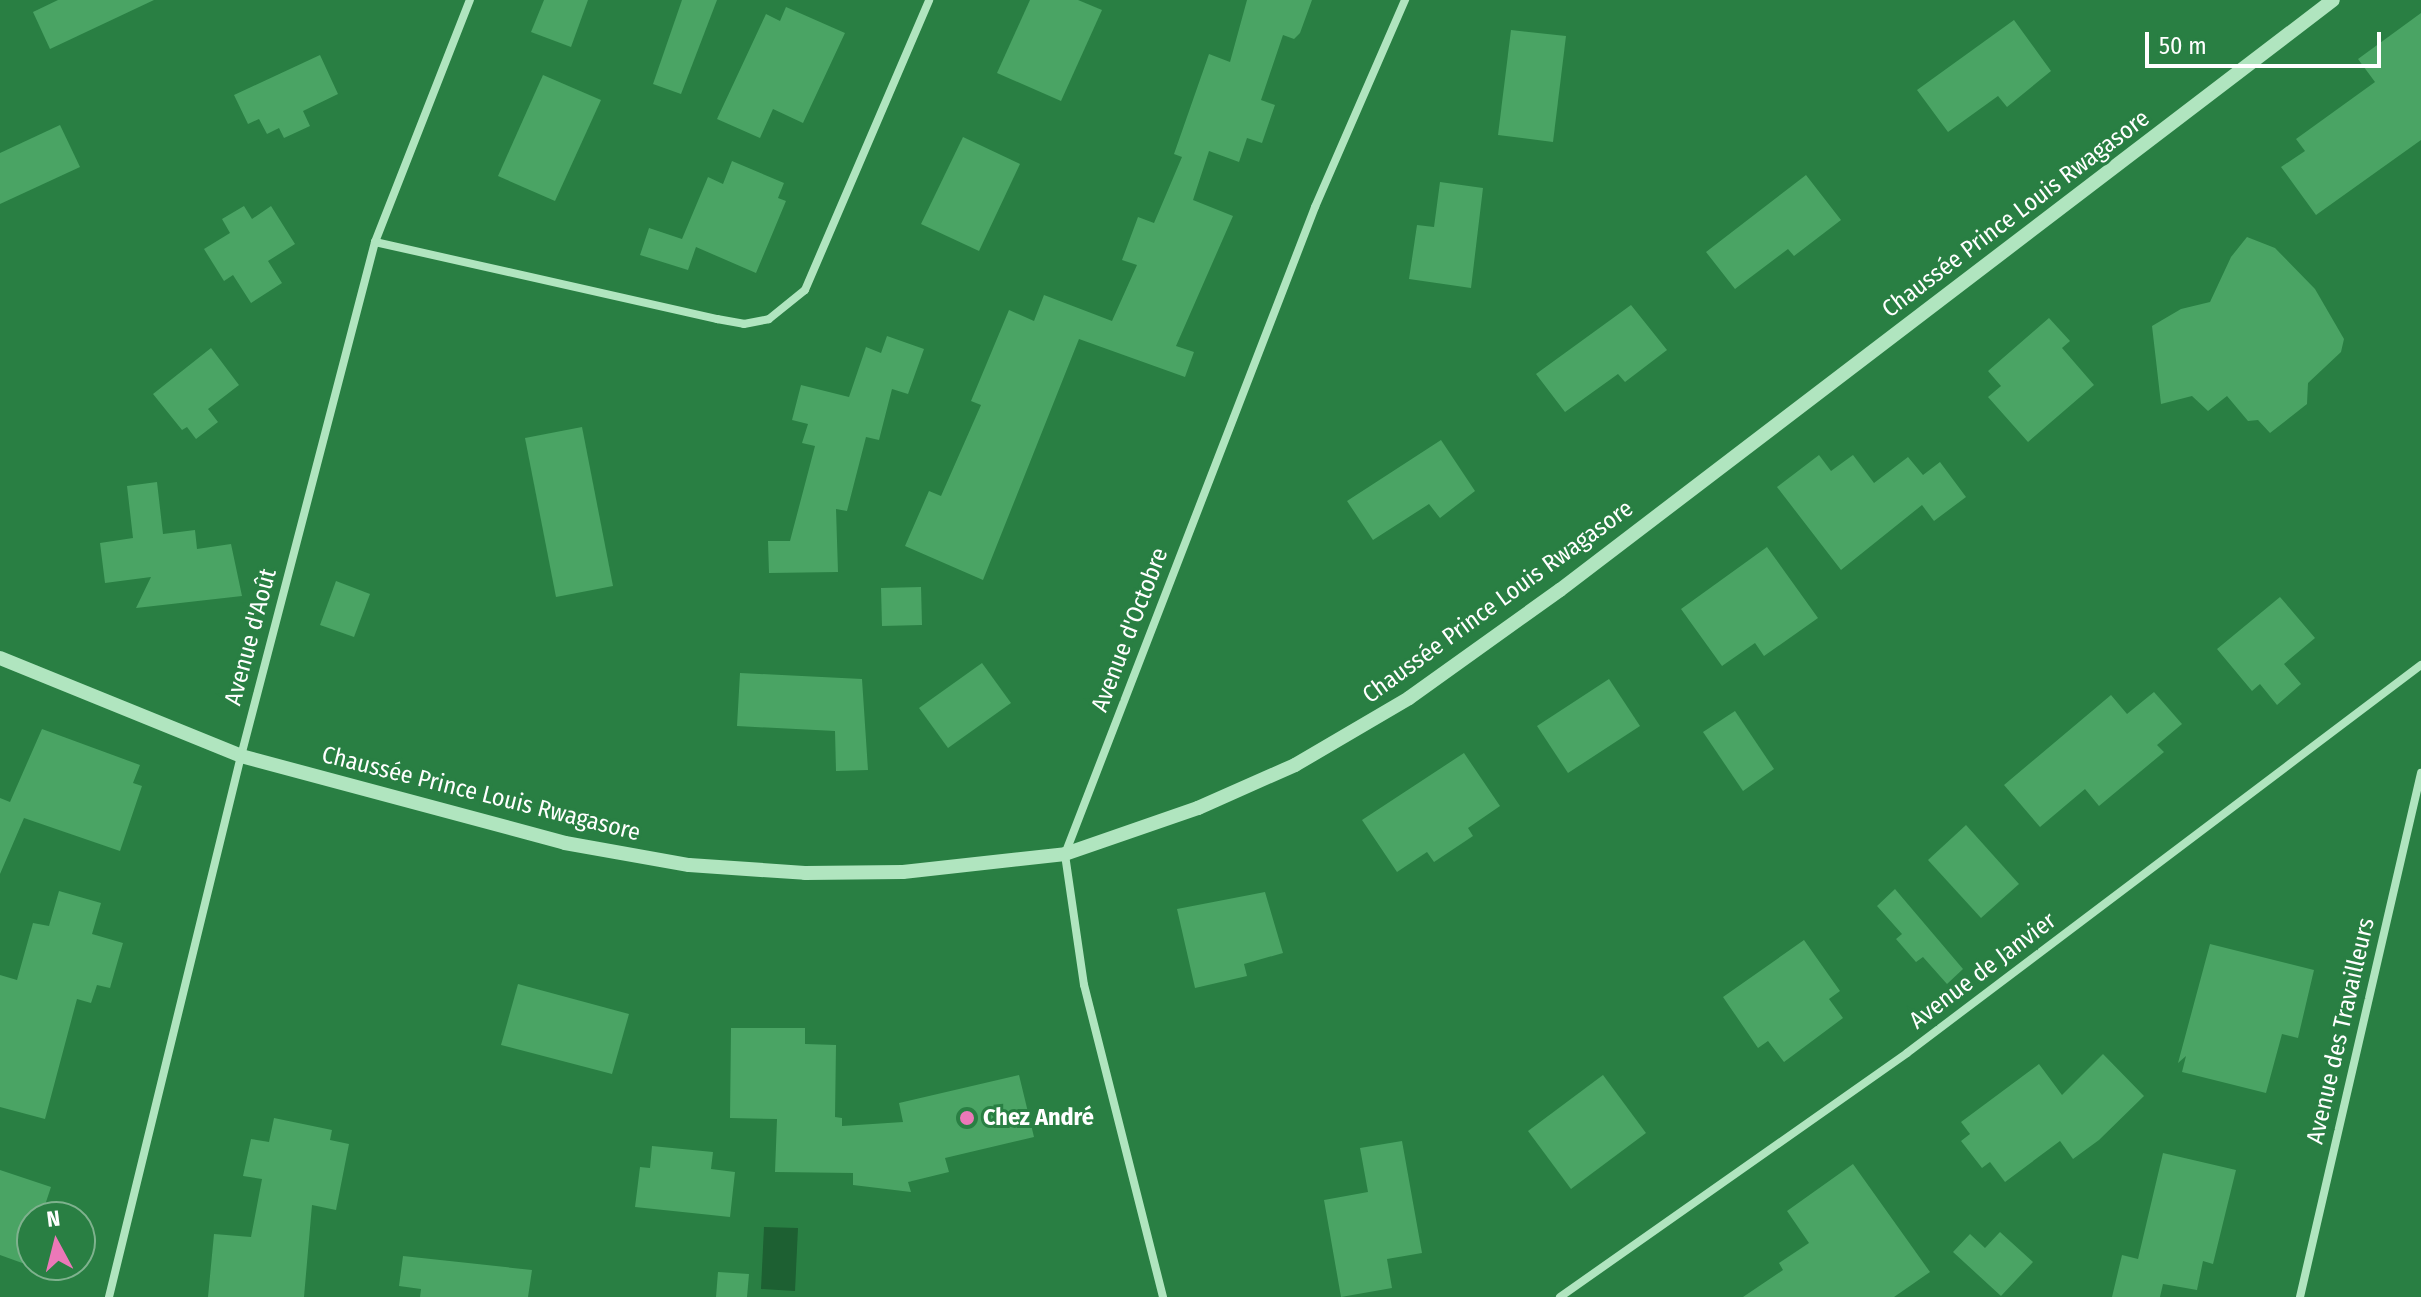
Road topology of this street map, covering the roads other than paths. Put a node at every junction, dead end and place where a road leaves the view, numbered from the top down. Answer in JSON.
{"nodes":[{"id":1,"x":470,"y":0,"type":"edge"},
{"id":2,"x":929,"y":0,"type":"edge"},
{"id":3,"x":1405,"y":0,"type":"edge"},
{"id":4,"x":2333,"y":0,"type":"edge"},
{"id":5,"x":375,"y":242,"type":"junction"},
{"id":6,"x":0,"y":658,"type":"edge"},
{"id":7,"x":2421,"y":665,"type":"edge"},
{"id":8,"x":241,"y":756,"type":"junction"},
{"id":9,"x":2421,"y":773,"type":"edge"},
{"id":10,"x":1065,"y":854,"type":"junction"},
{"id":11,"x":109,"y":1297,"type":"edge"},
{"id":12,"x":1163,"y":1297,"type":"edge"},
{"id":13,"x":1560,"y":1297,"type":"edge"},
{"id":14,"x":2300,"y":1297,"type":"edge"}],
"edges":[{"from":1,"to":5,"type":"street","name":"Avenue d'Août"},
{"from":2,"to":5,"type":"street"},
{"from":3,"to":10,"type":"street","name":"Avenue d'Octobre"},
{"from":4,"to":10,"type":"street","name":"Chaussée Prince Louis Rwagasore"},
{"from":5,"to":8,"type":"street","name":"Avenue d'Août"},
{"from":6,"to":8,"type":"street","name":"Chaussée Prince Louis Rwagasore"},
{"from":7,"to":13,"type":"street","name":"Avenue de Janvier"},
{"from":8,"to":10,"type":"street","name":"Chaussée Prince Louis Rwagasore"},
{"from":8,"to":11,"type":"street","name":"Avenue d'Août"},
{"from":9,"to":14,"type":"street","name":"Avenue des Travailleurs"},
{"from":10,"to":12,"type":"street","name":"Avenue d'Octobre"}]}
